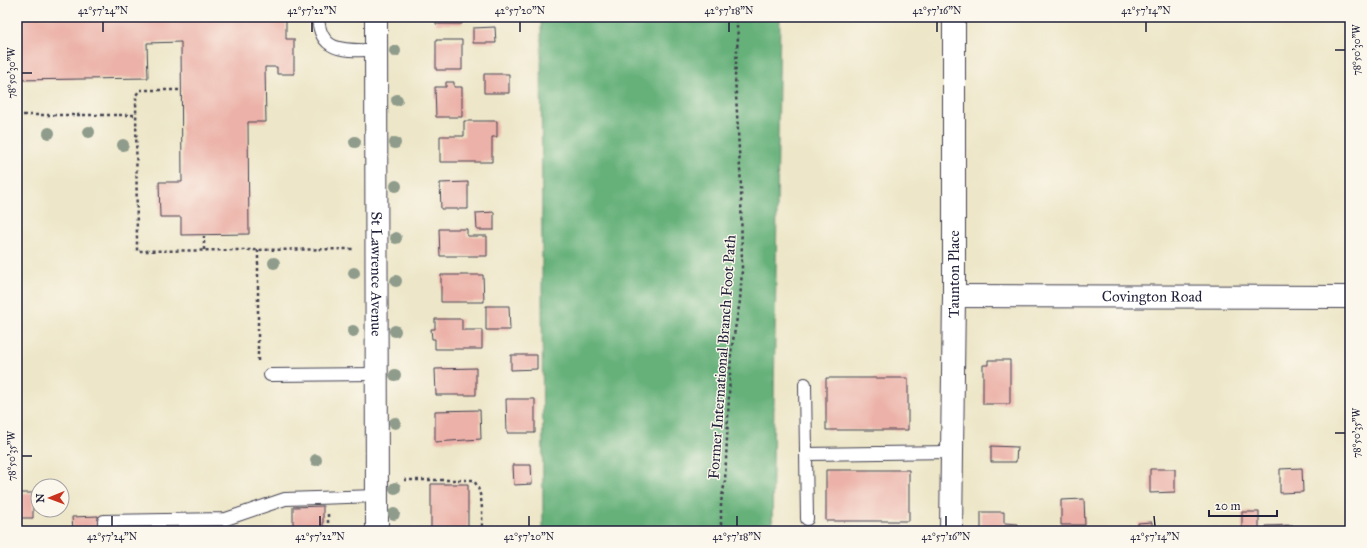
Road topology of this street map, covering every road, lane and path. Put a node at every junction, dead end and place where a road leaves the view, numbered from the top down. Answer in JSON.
{"nodes":[{"id":1,"x":318,"y":17,"type":"edge"},
{"id":2,"x":376,"y":17,"type":"edge"},
{"id":3,"x":736,"y":17,"type":"edge"},
{"id":4,"x":954,"y":17,"type":"edge"},
{"id":5,"x":376,"y":50,"type":"junction"},
{"id":6,"x":179,"y":90,"type":"dead end"},
{"id":7,"x":17,"y":115,"type":"edge"},
{"id":8,"x":136,"y":115,"type":"junction"},
{"id":9,"x":204,"y":236,"type":"dead end"},
{"id":10,"x":361,"y":249,"type":"dead end"},
{"id":11,"x":204,"y":250,"type":"junction"},
{"id":12,"x":258,"y":250,"type":"junction"},
{"id":13,"x":954,"y":296,"type":"junction"},
{"id":14,"x":1350,"y":297,"type":"edge"},
{"id":15,"x":258,"y":362,"type":"dead end"},
{"id":16,"x":377,"y":374,"type":"junction"},
{"id":17,"x":270,"y":375,"type":"dead end"},
{"id":18,"x":805,"y":384,"type":"dead end"},
{"id":19,"x":952,"y":452,"type":"junction"},
{"id":20,"x":806,"y":454,"type":"junction"},
{"id":21,"x":404,"y":480,"type":"dead end"},
{"id":22,"x":376,"y":496,"type":"junction"},
{"id":23,"x":328,"y":511,"type":"dead end"},
{"id":24,"x":807,"y":519,"type":"dead end"},
{"id":25,"x":104,"y":531,"type":"edge"},
{"id":26,"x":328,"y":531,"type":"edge"},
{"id":27,"x":377,"y":531,"type":"edge"},
{"id":28,"x":482,"y":531,"type":"edge"},
{"id":29,"x":721,"y":531,"type":"edge"},
{"id":30,"x":951,"y":531,"type":"edge"}],
"edges":[{"from":1,"to":5,"type":"lane"},
{"from":2,"to":5,"type":"street","name":"St Lawrence Avenue"},
{"from":3,"to":29,"type":"path","name":"Former International Branch Foot Path"},
{"from":4,"to":13,"type":"street","name":"Taunton Place"},
{"from":5,"to":16,"type":"street","name":"St Lawrence Avenue"},
{"from":6,"to":8,"type":"path"},
{"from":7,"to":8,"type":"path"},
{"from":8,"to":11,"type":"path"},
{"from":9,"to":11,"type":"path"},
{"from":10,"to":12,"type":"path"},
{"from":11,"to":12,"type":"path"},
{"from":12,"to":15,"type":"path"},
{"from":13,"to":14,"type":"street","name":"Covington Road"},
{"from":13,"to":19,"type":"street","name":"Taunton Place"},
{"from":16,"to":17,"type":"lane"},
{"from":16,"to":22,"type":"street","name":"St Lawrence Avenue"},
{"from":18,"to":20,"type":"lane"},
{"from":19,"to":20,"type":"lane"},
{"from":19,"to":30,"type":"street","name":"Taunton Place"},
{"from":20,"to":24,"type":"lane"},
{"from":21,"to":28,"type":"path"},
{"from":22,"to":25,"type":"lane"},
{"from":22,"to":27,"type":"street","name":"St Lawrence Avenue"},
{"from":23,"to":26,"type":"path"}]}
